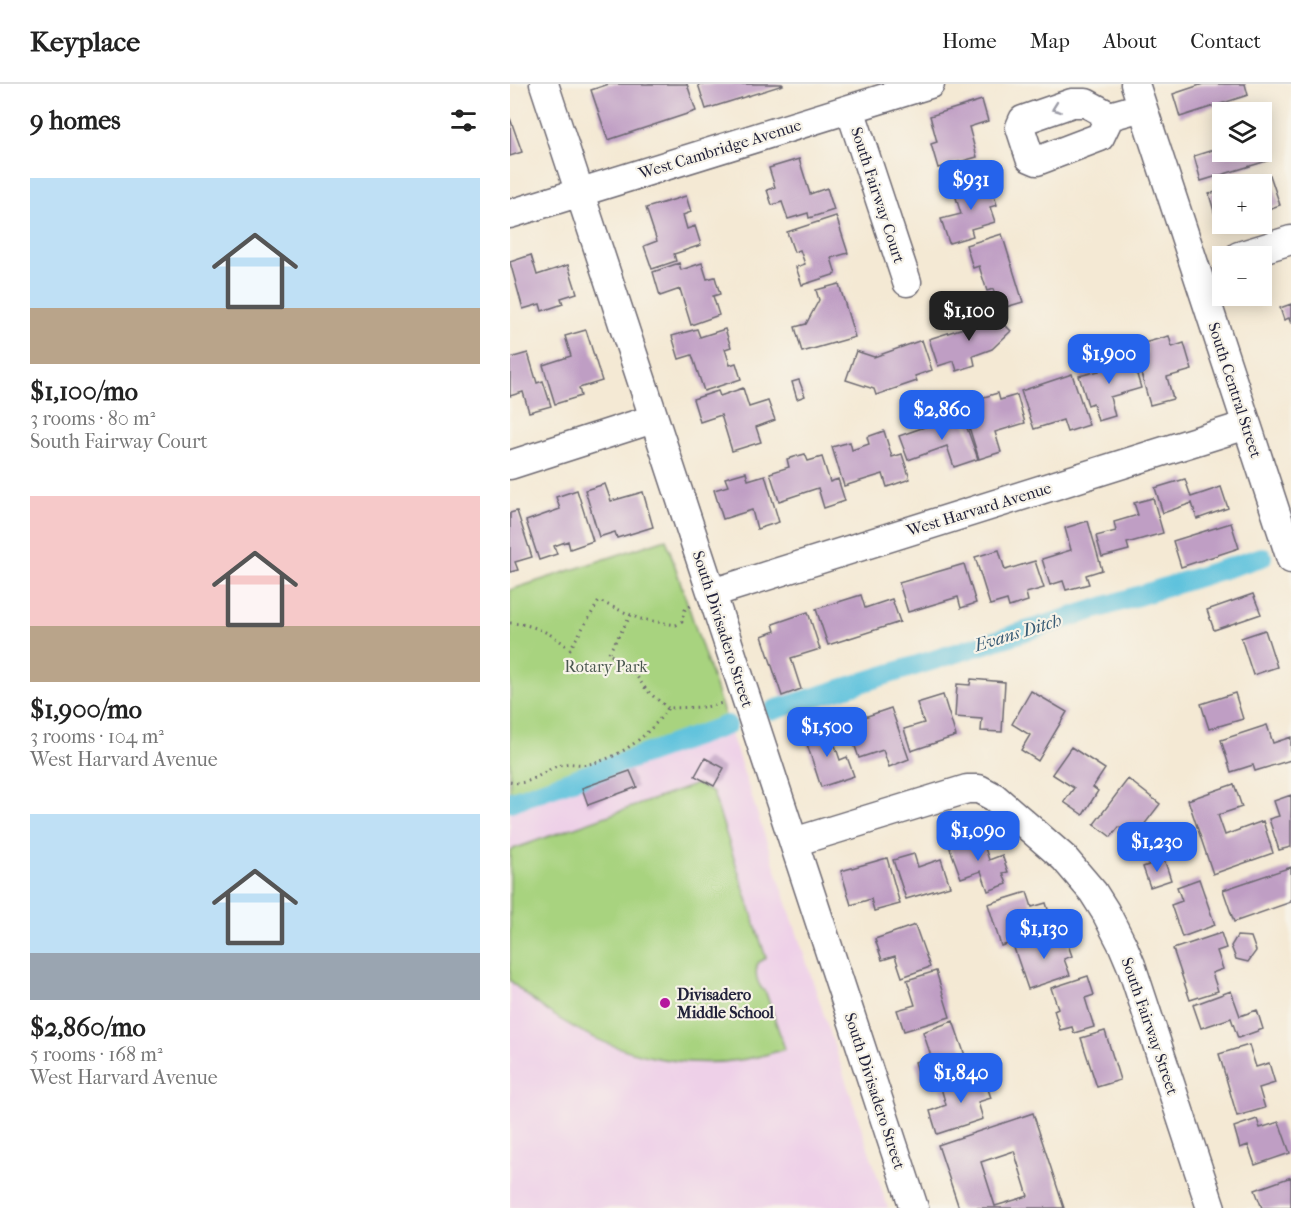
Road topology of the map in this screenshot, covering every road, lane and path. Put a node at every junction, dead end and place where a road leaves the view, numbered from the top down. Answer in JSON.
{"nodes":[{"id":1,"x":544,"y":84,"type":"edge"},
{"id":2,"x":930,"y":84,"type":"edge"},
{"id":3,"x":1139,"y":95,"type":"edge"},
{"id":4,"x":850,"y":109,"type":"junction"},
{"id":5,"x":1110,"y":116,"type":"dead end"},
{"id":6,"x":579,"y":192,"type":"junction"},
{"id":7,"x":510,"y":214,"type":"edge"},
{"id":8,"x":1291,"y":240,"type":"edge"},
{"id":9,"x":1272,"y":246,"type":"edge"},
{"id":10,"x":1209,"y":266,"type":"edge"},
{"id":11,"x":907,"y":282,"type":"dead end"},
{"id":12,"x":653,"y":419,"type":"junction"},
{"id":13,"x":1246,"y":425,"type":"junction"},
{"id":14,"x":510,"y":465,"type":"edge"},
{"id":15,"x":1291,"y":559,"type":"edge"},
{"id":16,"x":712,"y":595,"type":"junction"},
{"id":17,"x":631,"y":615,"type":"junction"},
{"id":18,"x":510,"y":623,"type":"edge"},
{"id":19,"x":745,"y":697,"type":"junction"},
{"id":20,"x":668,"y":708,"type":"junction"},
{"id":21,"x":510,"y":782,"type":"edge"},
{"id":22,"x":794,"y":842,"type":"junction"},
{"id":23,"x":914,"y":1208,"type":"edge"},
{"id":24,"x":1211,"y":1208,"type":"edge"}],
"edges":[{"from":1,"to":6,"type":"street","name":"South Divisadero Street"},
{"from":2,"to":4,"type":"street","name":"West Cambridge Avenue"},
{"from":3,"to":5,"type":"street"},
{"from":3,"to":10,"type":"street","name":"South Central Street"},
{"from":4,"to":6,"type":"street","name":"West Cambridge Avenue"},
{"from":4,"to":11,"type":"street","name":"South Fairway Court"},
{"from":6,"to":7,"type":"street","name":"West Cambridge Avenue"},
{"from":6,"to":12,"type":"street","name":"South Divisadero Street"},
{"from":8,"to":9,"type":"street"},
{"from":10,"to":13,"type":"street","name":"South Central Street"},
{"from":12,"to":14,"type":"street"},
{"from":12,"to":16,"type":"street","name":"South Divisadero Street"},
{"from":13,"to":15,"type":"street","name":"South Central Street"},
{"from":13,"to":16,"type":"street","name":"West Harvard Avenue"},
{"from":16,"to":17,"type":"path"},
{"from":16,"to":19,"type":"street","name":"South Divisadero Street"},
{"from":17,"to":18,"type":"path"},
{"from":17,"to":20,"type":"path"},
{"from":19,"to":20,"type":"path"},
{"from":19,"to":22,"type":"street","name":"South Divisadero Street"},
{"from":20,"to":21,"type":"path"},
{"from":22,"to":23,"type":"street","name":"South Divisadero Street"},
{"from":22,"to":24,"type":"street","name":"South Fairway Street"}]}
